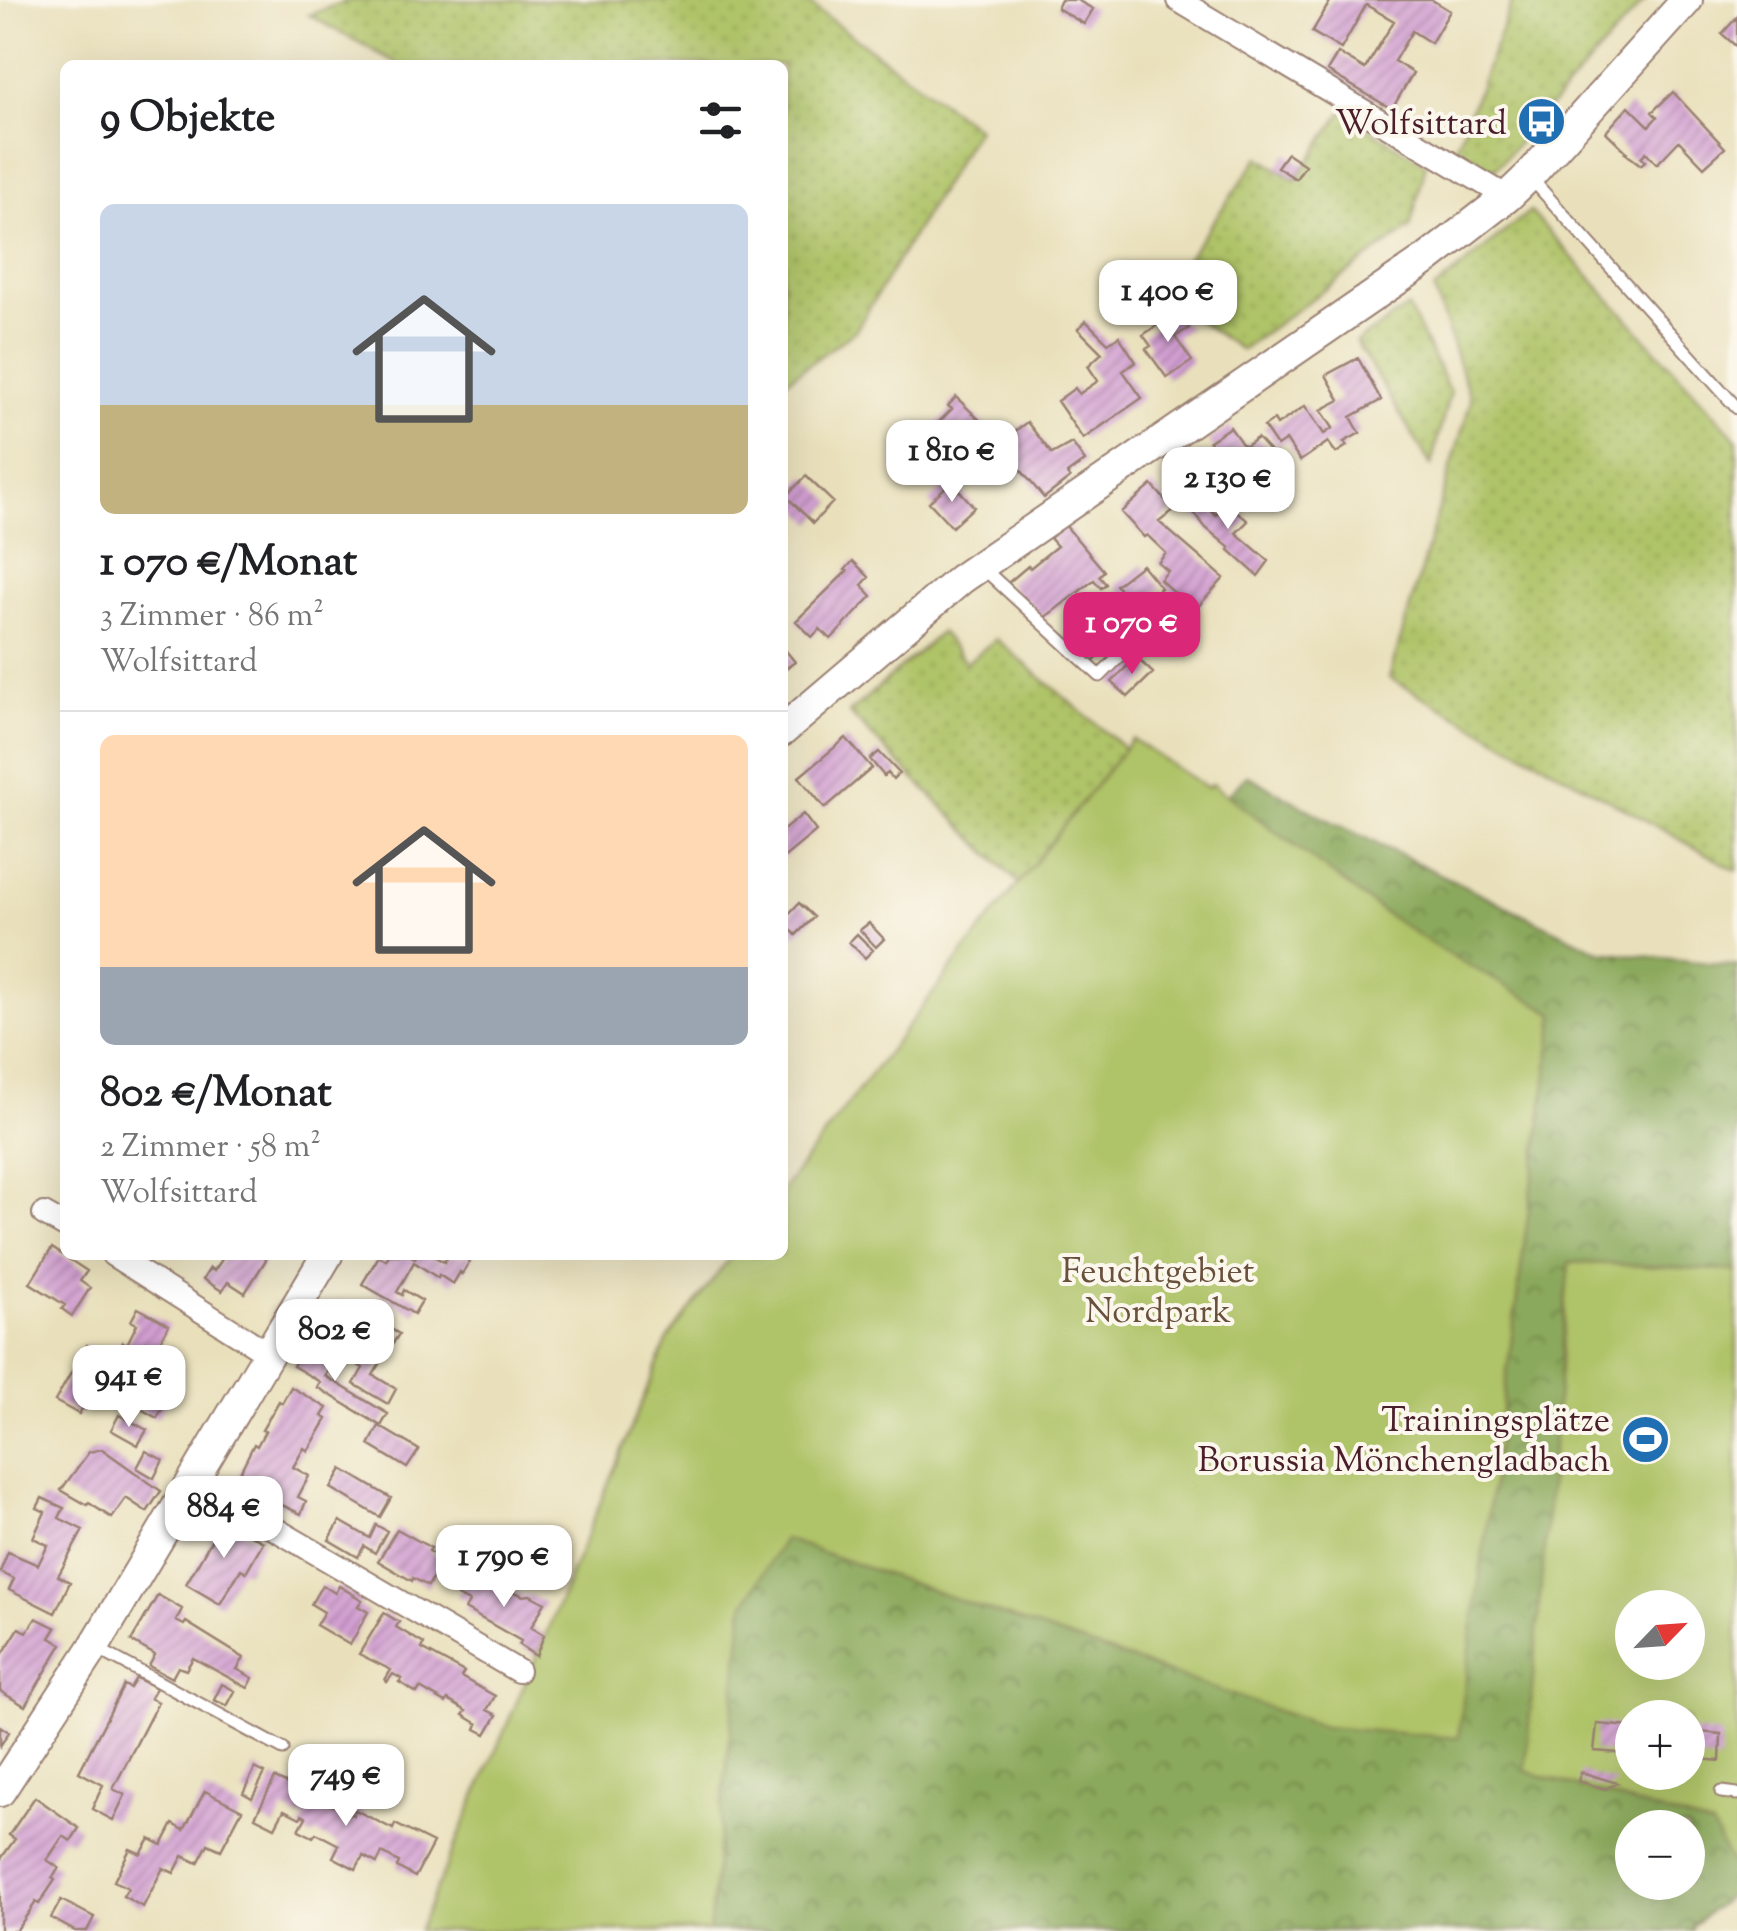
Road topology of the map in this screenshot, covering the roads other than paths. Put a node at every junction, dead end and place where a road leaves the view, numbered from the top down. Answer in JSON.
{"nodes":[{"id":1,"x":1178,"y":0,"type":"edge"},
{"id":2,"x":1688,"y":0,"type":"edge"},
{"id":3,"x":1518,"y":186,"type":"junction"},
{"id":4,"x":1737,"y":408,"type":"edge"},
{"id":5,"x":980,"y":566,"type":"junction"},
{"id":6,"x":1129,"y":647,"type":"dead end"},
{"id":7,"x":788,"y":727,"type":"edge"},
{"id":8,"x":44,"y":1214,"type":"dead end"},
{"id":9,"x":60,"y":1223,"type":"edge"},
{"id":10,"x":121,"y":1260,"type":"edge"},
{"id":11,"x":324,"y":1260,"type":"edge"},
{"id":12,"x":268,"y":1353,"type":"junction"},
{"id":13,"x":194,"y":1481,"type":"junction"},
{"id":14,"x":94,"y":1647,"type":"junction"},
{"id":15,"x":518,"y":1671,"type":"dead end"},
{"id":16,"x":283,"y":1748,"type":"dead end"},
{"id":17,"x":0,"y":1790,"type":"edge"},
{"id":18,"x":1720,"y":1792,"type":"dead end"},
{"id":19,"x":1737,"y":1794,"type":"edge"}],
"edges":[{"from":1,"to":3,"type":"street"},
{"from":2,"to":3,"type":"street"},
{"from":3,"to":4,"type":"lane"},
{"from":3,"to":5,"type":"street"},
{"from":5,"to":6,"type":"lane"},
{"from":5,"to":7,"type":"street"},
{"from":8,"to":9,"type":"street"},
{"from":10,"to":12,"type":"street"},
{"from":11,"to":12,"type":"street"},
{"from":12,"to":13,"type":"street"},
{"from":13,"to":14,"type":"street"},
{"from":13,"to":15,"type":"street"},
{"from":14,"to":16,"type":"lane"},
{"from":14,"to":17,"type":"street"},
{"from":18,"to":19,"type":"lane"}]}
